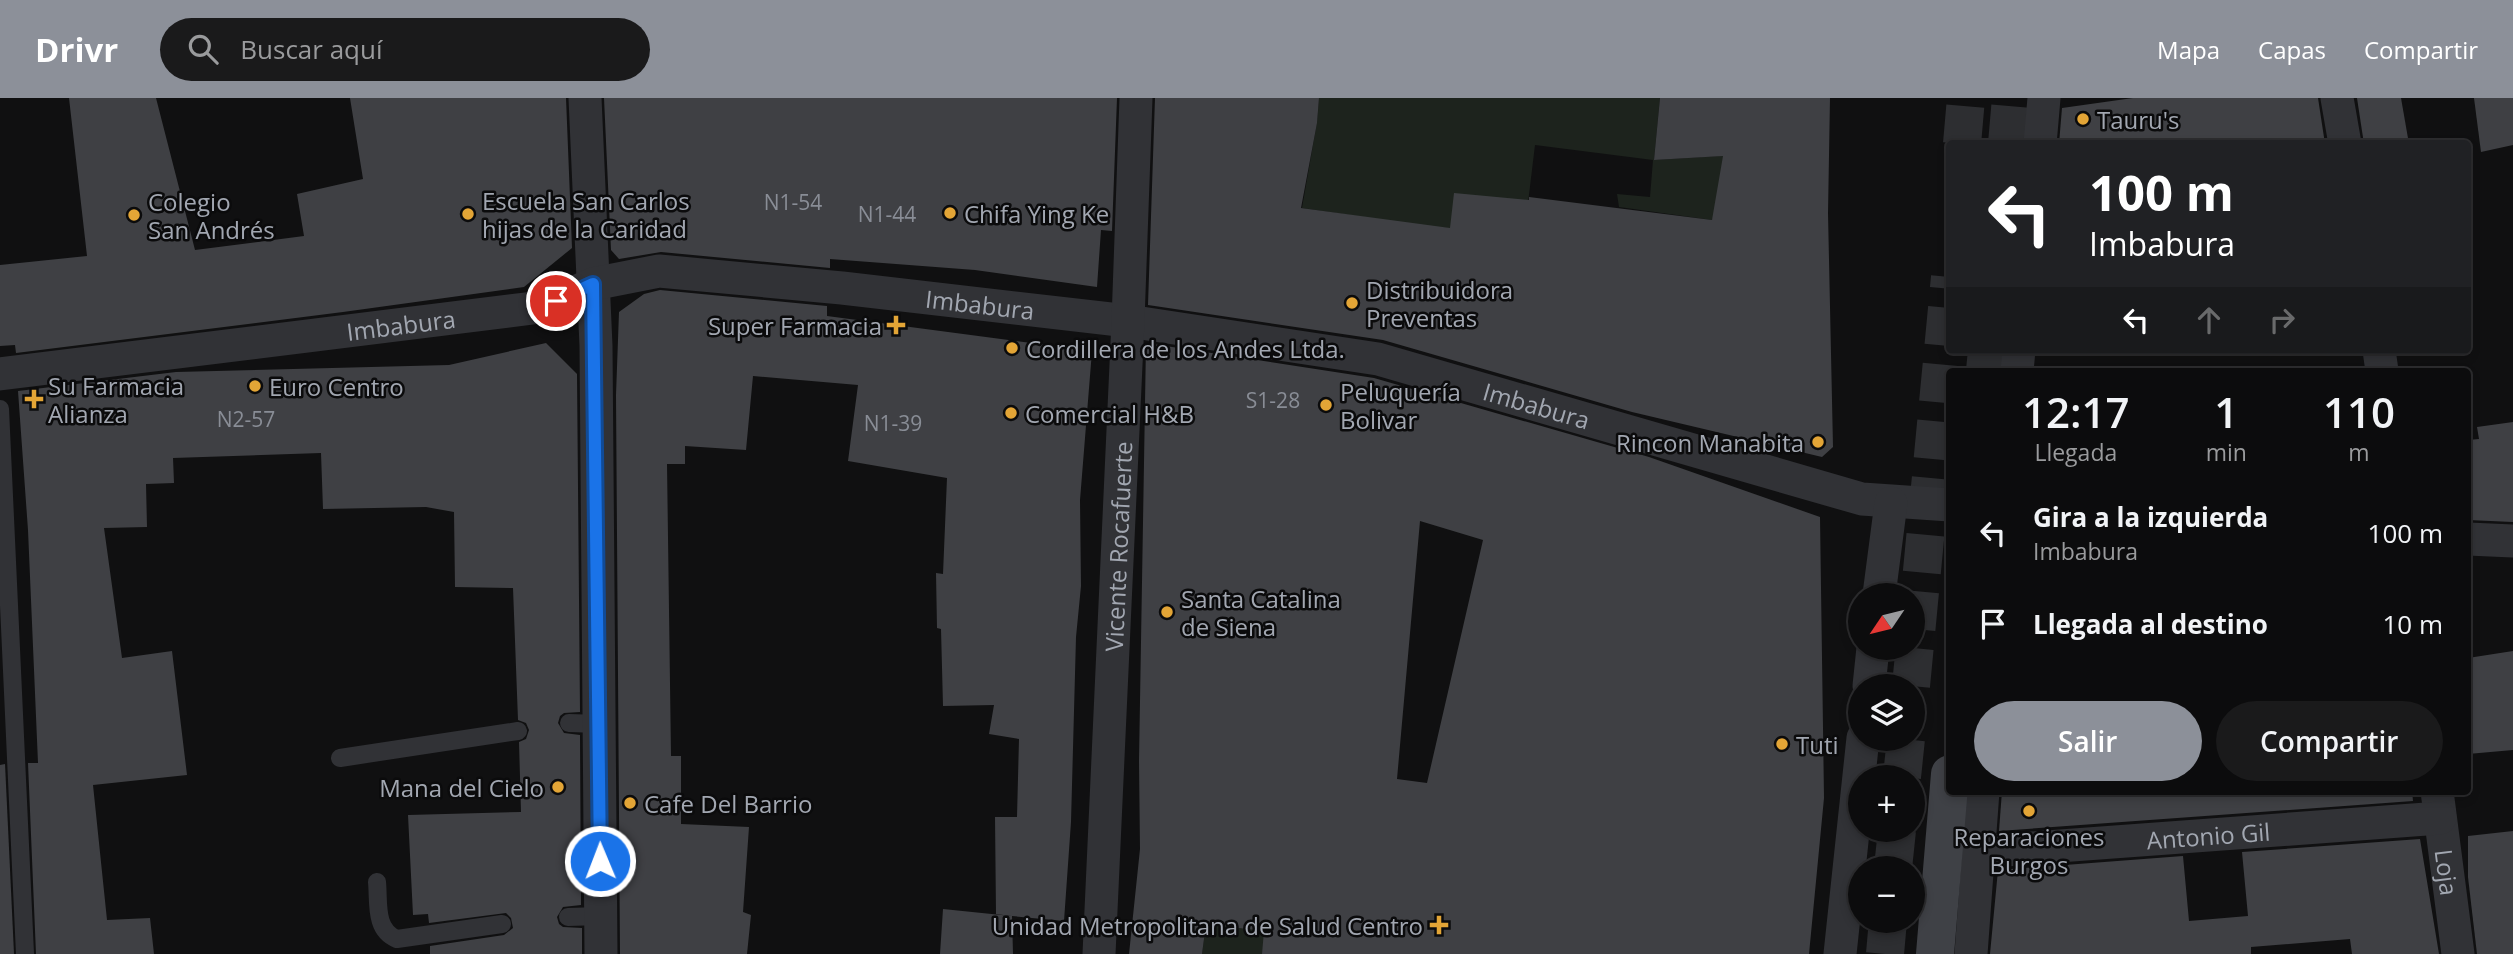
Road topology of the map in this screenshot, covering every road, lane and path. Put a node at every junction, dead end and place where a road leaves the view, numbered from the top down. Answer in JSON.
{"nodes":[{"id":1,"x":585,"y":98,"type":"edge"},
{"id":2,"x":1136,"y":98,"type":"edge"},
{"id":3,"x":2337,"y":98,"type":"edge"},
{"id":4,"x":2047,"y":100,"type":"edge"},
{"id":5,"x":2041,"y":140,"type":"edge"},
{"id":6,"x":2048,"y":140,"type":"edge"},
{"id":7,"x":2344,"y":140,"type":"edge"},
{"id":8,"x":593,"y":284,"type":"junction"},
{"id":9,"x":1128,"y":321,"type":"junction"},
{"id":10,"x":0,"y":374,"type":"edge"},
{"id":11,"x":0,"y":409,"type":"edge"},
{"id":12,"x":1891,"y":503,"type":"junction"},
{"id":13,"x":1946,"y":505,"type":"edge"},
{"id":14,"x":2471,"y":539,"type":"edge"},
{"id":15,"x":2513,"y":541,"type":"edge"},
{"id":16,"x":1881,"y":583,"type":"edge"},
{"id":17,"x":518,"y":731,"type":"dead end"},
{"id":18,"x":1862,"y":751,"type":"edge"},
{"id":19,"x":340,"y":758,"type":"dead end"},
{"id":20,"x":1948,"y":795,"type":"edge"},
{"id":21,"x":1983,"y":795,"type":"edge"},
{"id":22,"x":2439,"y":804,"type":"edge"},
{"id":23,"x":1978,"y":852,"type":"junction"},
{"id":24,"x":377,"y":881,"type":"dead end"},
{"id":25,"x":502,"y":924,"type":"dead end"},
{"id":26,"x":25,"y":954,"type":"edge"},
{"id":27,"x":601,"y":954,"type":"edge"},
{"id":28,"x":1099,"y":954,"type":"edge"},
{"id":29,"x":1840,"y":954,"type":"edge"},
{"id":30,"x":1935,"y":954,"type":"edge"},
{"id":31,"x":1971,"y":954,"type":"edge"},
{"id":32,"x":2458,"y":954,"type":"edge"}],
"edges":[{"from":1,"to":8,"type":"street"},
{"from":2,"to":9,"type":"street","name":"Vicente Rocafuerte"},
{"from":3,"to":7,"type":"street"},
{"from":4,"to":5,"type":"street"},
{"from":4,"to":6,"type":"street"},
{"from":8,"to":9,"type":"street","name":"Imbabura"},
{"from":8,"to":10,"type":"street","name":"Imbabura"},
{"from":8,"to":27,"type":"street"},
{"from":9,"to":12,"type":"street","name":"Imbabura"},
{"from":9,"to":28,"type":"street","name":"Vicente Rocafuerte"},
{"from":11,"to":26,"type":"lane"},
{"from":12,"to":13,"type":"street","name":"Imbabura"},
{"from":12,"to":16,"type":"street"},
{"from":14,"to":15,"type":"street"},
{"from":17,"to":19,"type":"lane"},
{"from":18,"to":29,"type":"street"},
{"from":20,"to":30,"type":"main road"},
{"from":21,"to":23,"type":"street"},
{"from":22,"to":23,"type":"street","name":"Antonio Gil"},
{"from":22,"to":32,"type":"street","name":"Loja"},
{"from":23,"to":31,"type":"street"},
{"from":24,"to":25,"type":"lane"}]}
